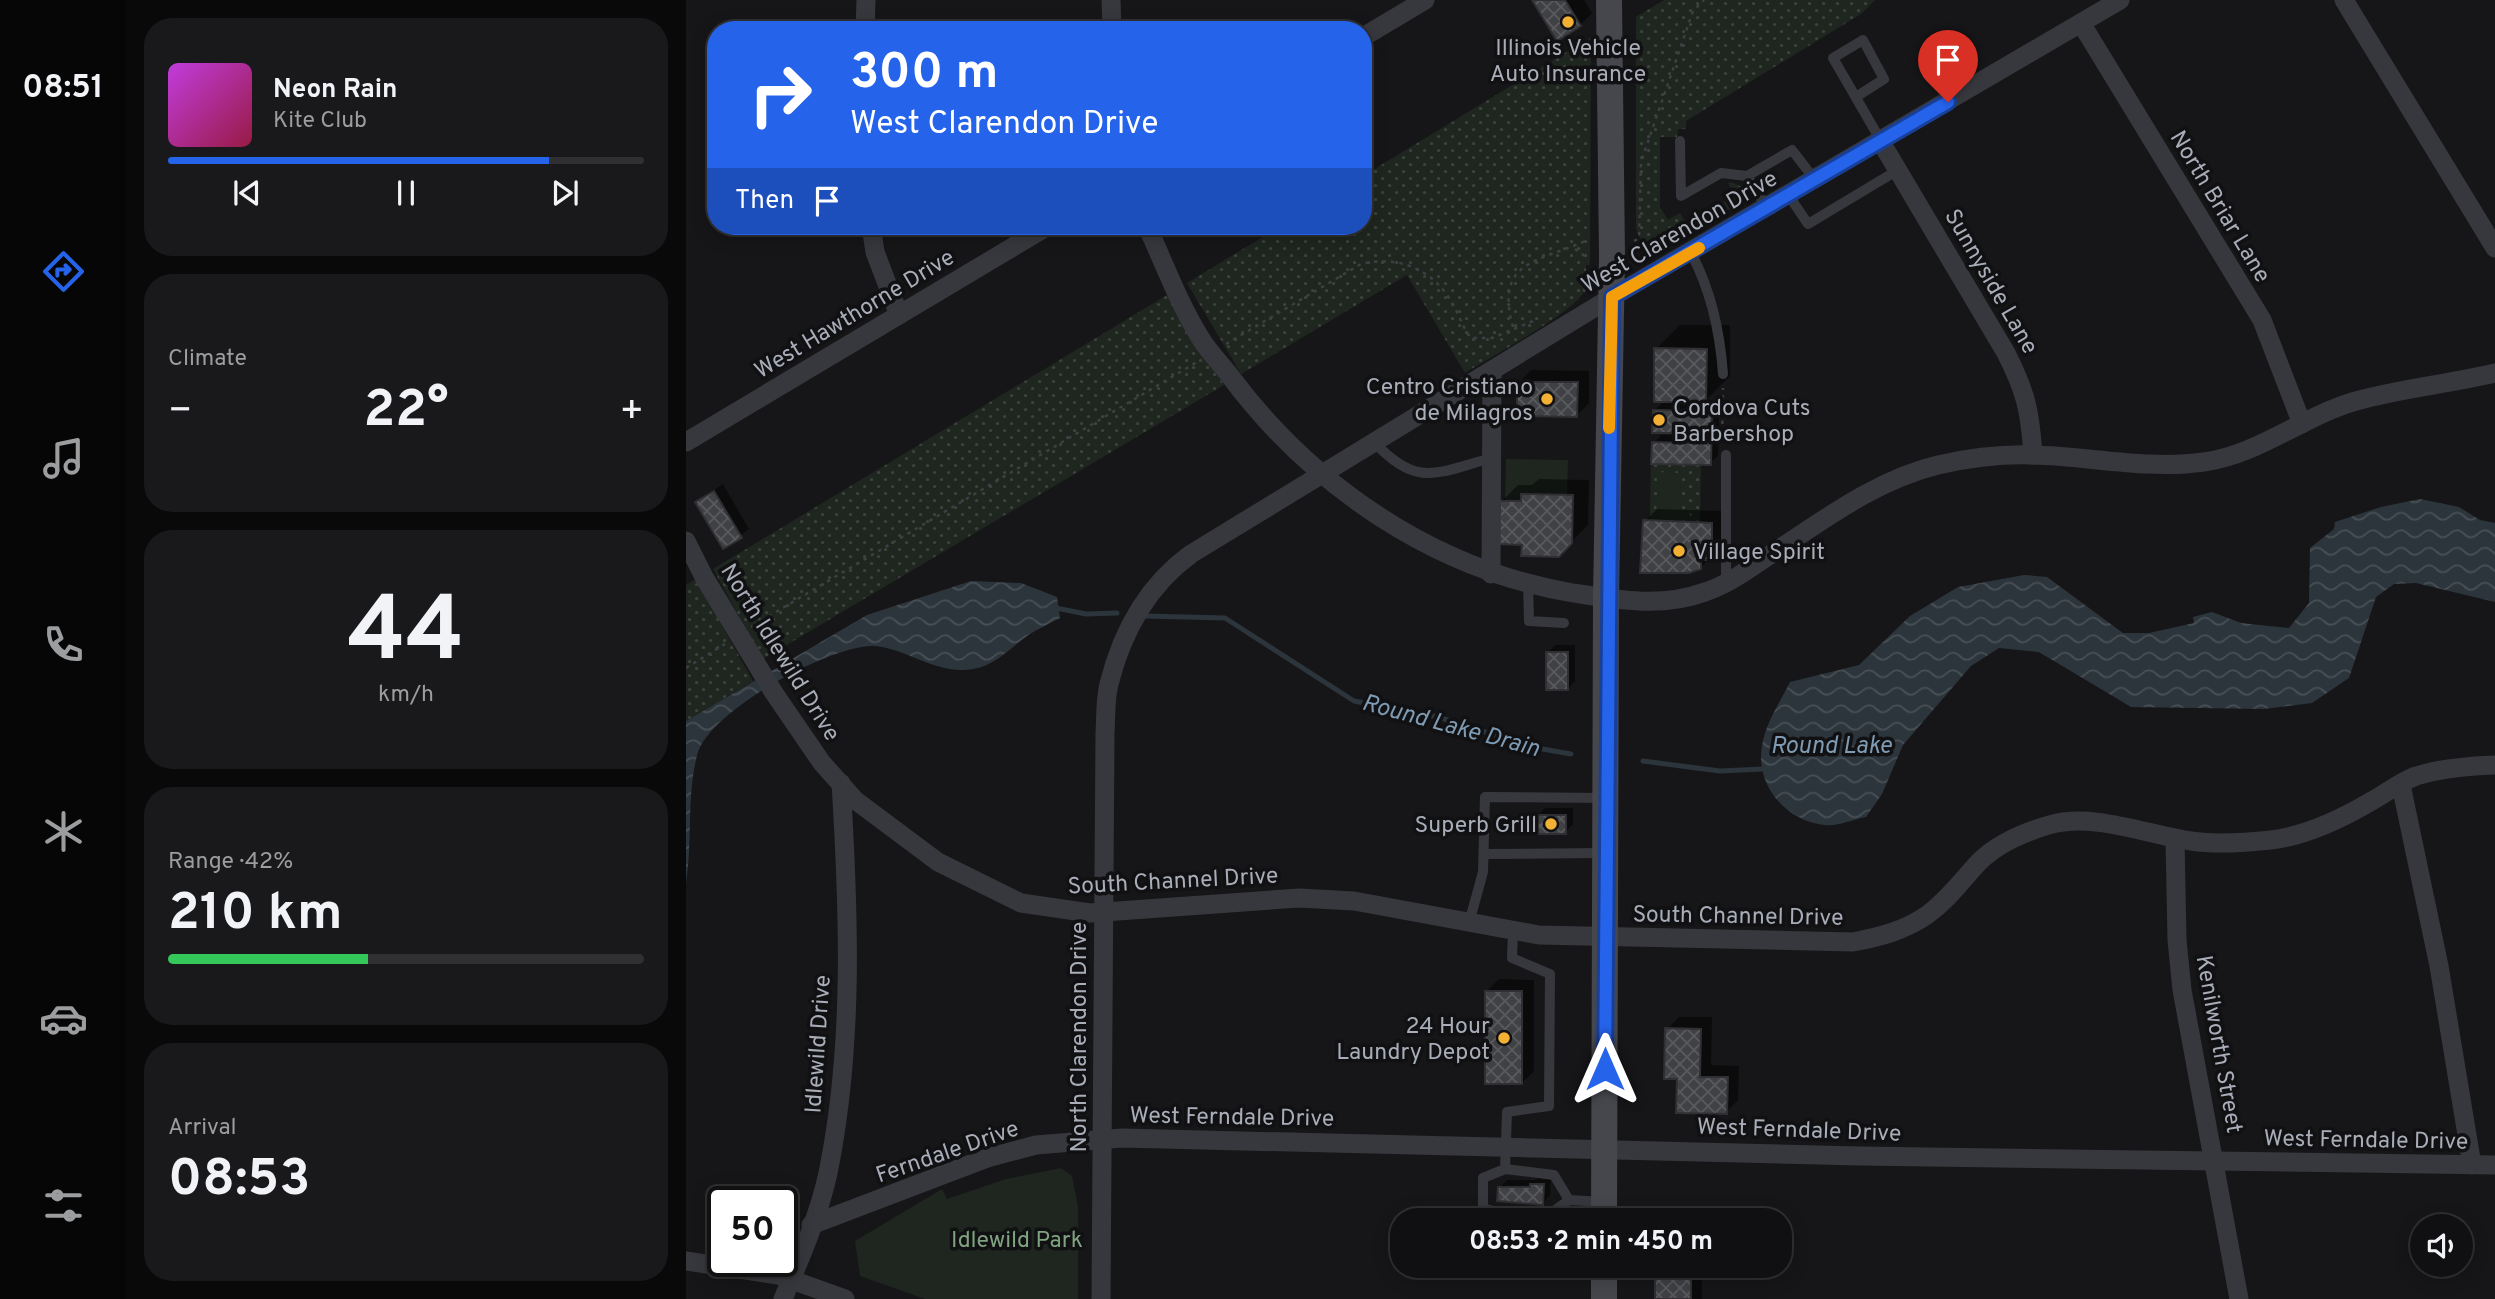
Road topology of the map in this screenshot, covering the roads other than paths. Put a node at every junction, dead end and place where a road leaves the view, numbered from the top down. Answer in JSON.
{"nodes":[{"id":1,"x":866,"y":0,"type":"edge"},
{"id":2,"x":1111,"y":0,"type":"edge"},
{"id":3,"x":1425,"y":0,"type":"edge"},
{"id":4,"x":1609,"y":0,"type":"edge"},
{"id":5,"x":2120,"y":0,"type":"edge"},
{"id":6,"x":2344,"y":0,"type":"edge"},
{"id":7,"x":865,"y":21,"type":"edge"},
{"id":8,"x":1112,"y":21,"type":"edge"},
{"id":9,"x":2081,"y":23,"type":"junction"},
{"id":10,"x":1372,"y":32,"type":"edge"},
{"id":11,"x":1856,"y":97,"type":"junction"},
{"id":12,"x":1680,"y":141,"type":"dead end"},
{"id":13,"x":1881,"y":142,"type":"junction"},
{"id":14,"x":1898,"y":170,"type":"junction"},
{"id":15,"x":1747,"y":176,"type":"junction"},
{"id":16,"x":1816,"y":180,"type":"junction"},
{"id":17,"x":1789,"y":196,"type":"junction"},
{"id":18,"x":1767,"y":208,"type":"junction"},
{"id":19,"x":872,"y":235,"type":"edge"},
{"id":20,"x":1033,"y":235,"type":"edge"},
{"id":21,"x":1151,"y":235,"type":"edge"},
{"id":22,"x":2495,"y":248,"type":"edge"},
{"id":23,"x":1691,"y":253,"type":"junction"},
{"id":24,"x":1612,"y":297,"type":"junction"},
{"id":25,"x":899,"y":315,"type":"junction"},
{"id":26,"x":1492,"y":373,"type":"junction"},
{"id":27,"x":2495,"y":373,"type":"edge"},
{"id":28,"x":1723,"y":374,"type":"road end"},
{"id":29,"x":2302,"y":424,"type":"junction"},
{"id":30,"x":686,"y":442,"type":"edge"},
{"id":31,"x":1375,"y":443,"type":"junction"},
{"id":32,"x":1726,"y":455,"type":"road end"},
{"id":33,"x":2033,"y":455,"type":"junction"},
{"id":34,"x":1492,"y":458,"type":"junction"},
{"id":35,"x":1323,"y":474,"type":"junction"},
{"id":36,"x":686,"y":541,"type":"edge"},
{"id":37,"x":1491,"y":574,"type":"junction"},
{"id":38,"x":1528,"y":583,"type":"junction"},
{"id":39,"x":1726,"y":583,"type":"junction"},
{"id":40,"x":1606,"y":598,"type":"junction"},
{"id":41,"x":1137,"y":614,"type":"joint"},
{"id":42,"x":1564,"y":623,"type":"dead end"},
{"id":43,"x":2495,"y":765,"type":"edge"},
{"id":44,"x":841,"y":783,"type":"junction"},
{"id":45,"x":2401,"y":785,"type":"junction"},
{"id":46,"x":1606,"y":798,"type":"junction"},
{"id":47,"x":2175,"y":838,"type":"junction"},
{"id":48,"x":1605,"y":853,"type":"junction"},
{"id":49,"x":1484,"y":854,"type":"junction"},
{"id":50,"x":1104,"y":912,"type":"junction"},
{"id":51,"x":1469,"y":923,"type":"junction"},
{"id":52,"x":1513,"y":932,"type":"junction"},
{"id":53,"x":1605,"y":937,"type":"junction"},
{"id":54,"x":1102,"y":1139,"type":"junction"},
{"id":55,"x":1507,"y":1146,"type":"junction"},
{"id":56,"x":1604,"y":1148,"type":"junction"},
{"id":57,"x":2216,"y":1161,"type":"junction"},
{"id":58,"x":2472,"y":1165,"type":"junction"},
{"id":59,"x":2495,"y":1165,"type":"edge"},
{"id":60,"x":1505,"y":1169,"type":"junction"},
{"id":61,"x":1570,"y":1200,"type":"junction"},
{"id":62,"x":1595,"y":1208,"type":"edge"},
{"id":63,"x":1604,"y":1208,"type":"edge"},
{"id":64,"x":811,"y":1225,"type":"junction"},
{"id":65,"x":686,"y":1261,"type":"edge"},
{"id":66,"x":1604,"y":1278,"type":"edge"},
{"id":67,"x":791,"y":1279,"type":"junction"},
{"id":68,"x":783,"y":1299,"type":"edge"},
{"id":69,"x":845,"y":1299,"type":"edge"},
{"id":70,"x":1101,"y":1299,"type":"edge"},
{"id":71,"x":1604,"y":1299,"type":"edge"},
{"id":72,"x":2239,"y":1299,"type":"edge"}],
"edges":[{"from":1,"to":7,"type":"street"},
{"from":2,"to":8,"type":"street"},
{"from":3,"to":10,"type":"street"},
{"from":4,"to":24,"type":"main road"},
{"from":5,"to":9,"type":"street","name":"West Clarendon Drive"},
{"from":6,"to":22,"type":"street"},
{"from":9,"to":13,"type":"street","name":"West Clarendon Drive"},
{"from":9,"to":29,"type":"street","name":"North Briar Lane"},
{"from":11,"to":11,"type":"lane"},
{"from":11,"to":13,"type":"lane"},
{"from":12,"to":15,"type":"lane"},
{"from":13,"to":14,"type":"street","name":"Sunnyside Lane"},
{"from":13,"to":16,"type":"street","name":"West Clarendon Drive"},
{"from":14,"to":17,"type":"lane"},
{"from":14,"to":33,"type":"street","name":"Sunnyside Lane"},
{"from":15,"to":16,"type":"lane"},
{"from":15,"to":18,"type":"lane"},
{"from":16,"to":17,"type":"street","name":"West Clarendon Drive"},
{"from":17,"to":18,"type":"street","name":"West Clarendon Drive"},
{"from":18,"to":23,"type":"street","name":"West Clarendon Drive"},
{"from":19,"to":25,"type":"street"},
{"from":20,"to":25,"type":"street","name":"West Hawthorne Drive"},
{"from":21,"to":35,"type":"street"},
{"from":23,"to":24,"type":"street","name":"West Clarendon Drive"},
{"from":23,"to":28,"type":"lane"},
{"from":24,"to":26,"type":"street","name":"West Clarendon Drive"},
{"from":24,"to":40,"type":"main road"},
{"from":25,"to":30,"type":"street","name":"West Hawthorne Drive"},
{"from":26,"to":31,"type":"street","name":"West Clarendon Drive"},
{"from":26,"to":34,"type":"street"},
{"from":27,"to":29,"type":"street"},
{"from":29,"to":33,"type":"street"},
{"from":31,"to":34,"type":"lane"},
{"from":31,"to":35,"type":"street","name":"West Clarendon Drive"},
{"from":32,"to":39,"type":"lane"},
{"from":33,"to":39,"type":"street"},
{"from":34,"to":37,"type":"street"},
{"from":35,"to":37,"type":"street"},
{"from":35,"to":41,"type":"street","name":"West Clarendon Drive"},
{"from":36,"to":44,"type":"street","name":"North Idlewild Drive"},
{"from":37,"to":38,"type":"street"},
{"from":38,"to":40,"type":"street"},
{"from":38,"to":42,"type":"lane"},
{"from":39,"to":40,"type":"street"},
{"from":40,"to":46,"type":"main road"},
{"from":41,"to":50,"type":"street","name":"North Clarendon Drive"},
{"from":43,"to":45,"type":"street","name":"South Channel Drive"},
{"from":44,"to":50,"type":"street","name":"South Channel Drive"},
{"from":44,"to":64,"type":"street","name":"Idlewild Drive"},
{"from":45,"to":47,"type":"street","name":"South Channel Drive"},
{"from":45,"to":58,"type":"street"},
{"from":46,"to":48,"type":"main road"},
{"from":46,"to":49,"type":"lane"},
{"from":47,"to":53,"type":"street","name":"South Channel Drive"},
{"from":47,"to":57,"type":"street","name":"Kenilworth Street"},
{"from":48,"to":49,"type":"lane"},
{"from":48,"to":53,"type":"main road"},
{"from":49,"to":51,"type":"lane"},
{"from":50,"to":51,"type":"street","name":"South Channel Drive"},
{"from":50,"to":54,"type":"street","name":"North Clarendon Drive"},
{"from":51,"to":52,"type":"street","name":"South Channel Drive"},
{"from":52,"to":53,"type":"street","name":"South Channel Drive"},
{"from":52,"to":55,"type":"lane"},
{"from":53,"to":56,"type":"main road"},
{"from":54,"to":55,"type":"street","name":"West Ferndale Drive"},
{"from":54,"to":64,"type":"street","name":"Ferndale Drive"},
{"from":54,"to":70,"type":"street","name":"North Clarendon Drive"},
{"from":55,"to":56,"type":"street","name":"West Ferndale Drive"},
{"from":55,"to":60,"type":"lane"},
{"from":56,"to":57,"type":"street","name":"West Ferndale Drive"},
{"from":56,"to":63,"type":"main road"},
{"from":57,"to":58,"type":"street","name":"West Ferndale Drive"},
{"from":57,"to":72,"type":"street","name":"Kenilworth Street"},
{"from":58,"to":59,"type":"street","name":"West Ferndale Drive"},
{"from":60,"to":61,"type":"lane"},
{"from":60,"to":61,"type":"lane"},
{"from":61,"to":62,"type":"lane"},
{"from":64,"to":67,"type":"street","name":"Idlewild Drive"},
{"from":65,"to":67,"type":"street"},
{"from":66,"to":71,"type":"main road"},
{"from":67,"to":68,"type":"street","name":"Idlewild Drive"},
{"from":67,"to":69,"type":"street"}]}
